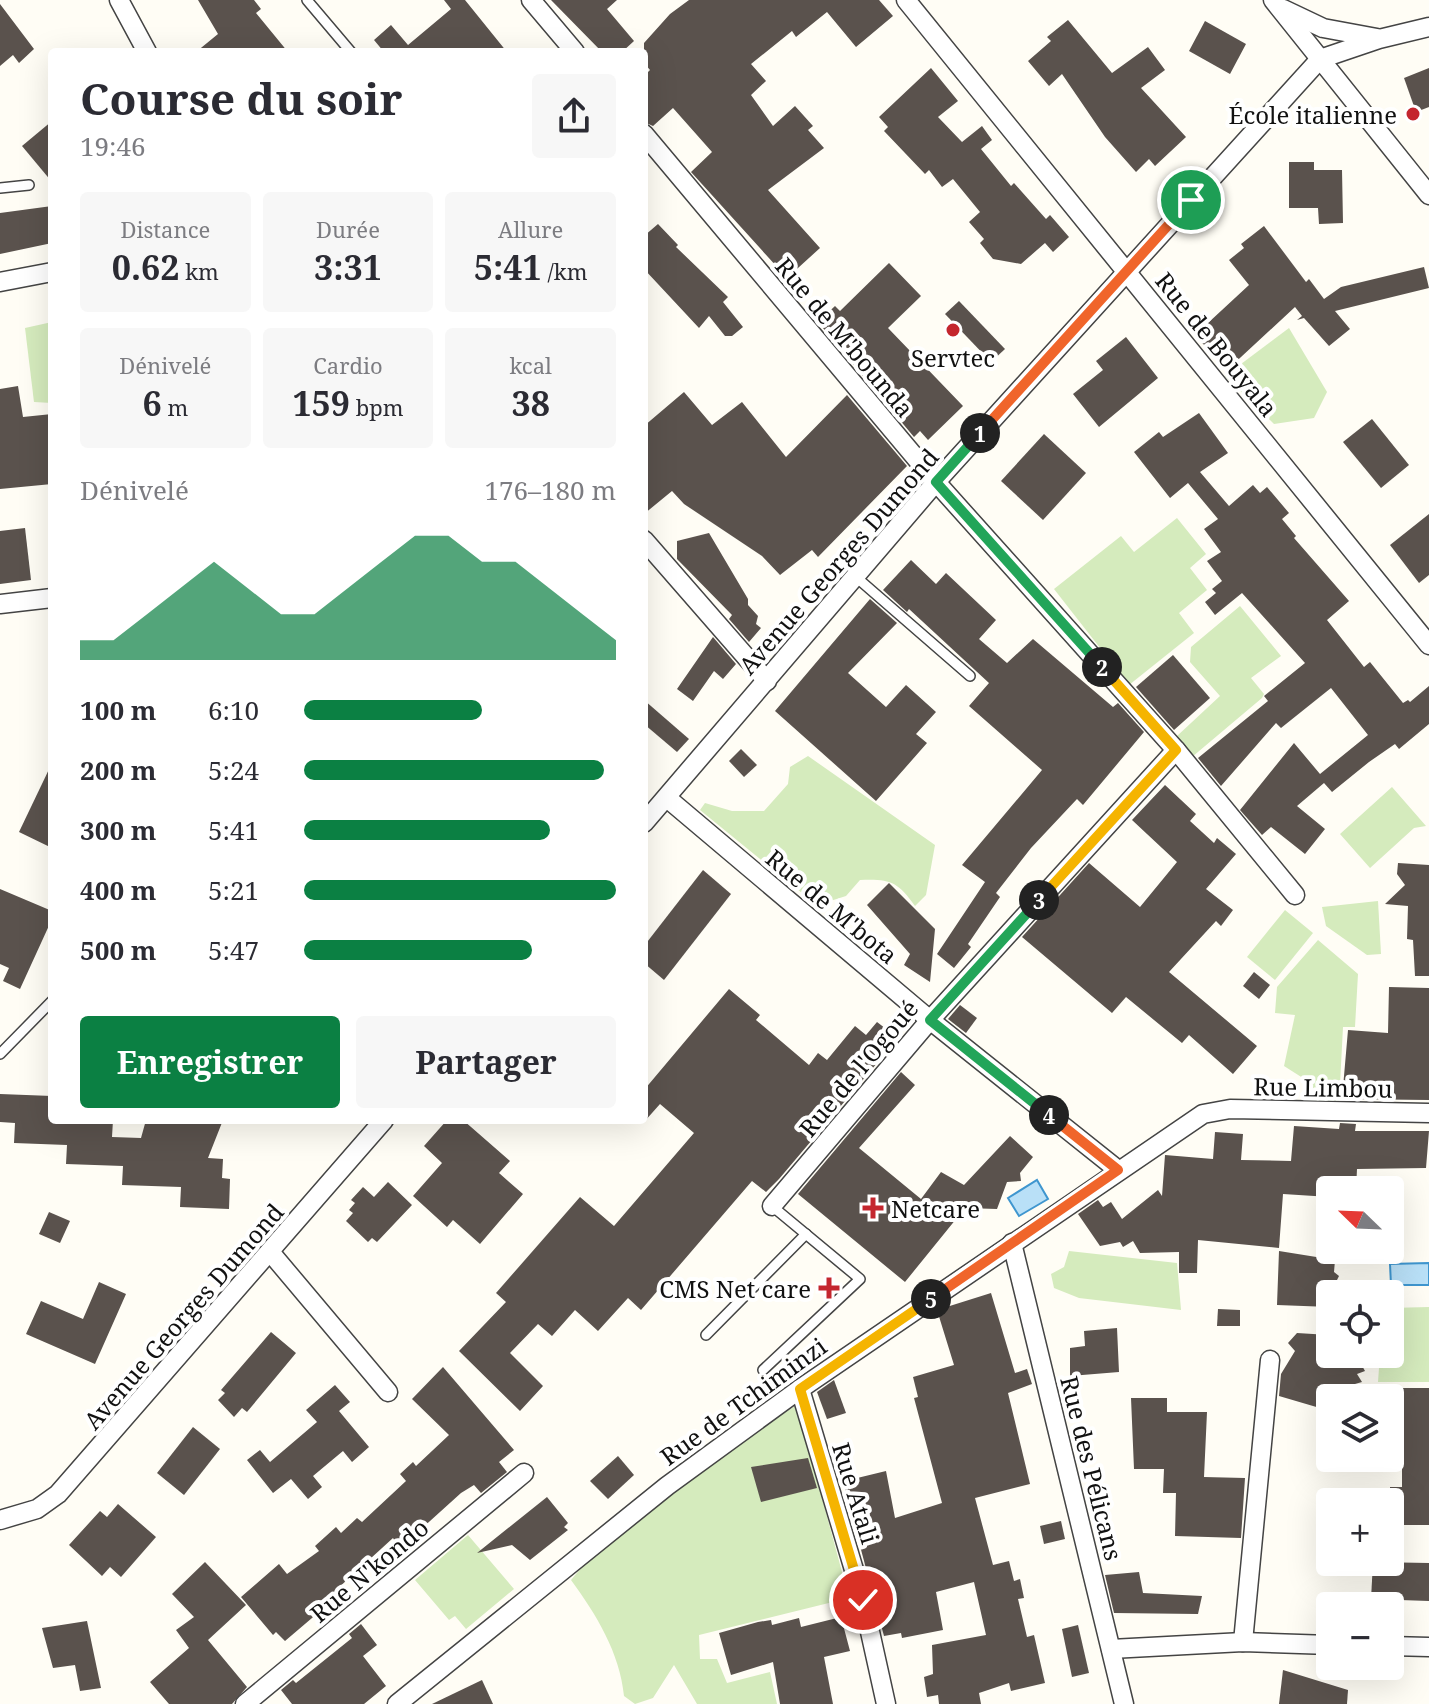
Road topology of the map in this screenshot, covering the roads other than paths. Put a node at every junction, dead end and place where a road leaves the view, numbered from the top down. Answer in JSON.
{"nodes":[{"id":1,"x":119,"y":0,"type":"edge"},
{"id":2,"x":307,"y":0,"type":"edge"},
{"id":3,"x":531,"y":0,"type":"edge"},
{"id":4,"x":906,"y":0,"type":"edge"},
{"id":5,"x":1276,"y":4,"type":"edge"},
{"id":6,"x":1429,"y":27,"type":"edge"},
{"id":7,"x":1379,"y":39,"type":"junction"},
{"id":8,"x":145,"y":48,"type":"edge"},
{"id":9,"x":348,"y":48,"type":"edge"},
{"id":10,"x":572,"y":48,"type":"edge"},
{"id":11,"x":1320,"y":59,"type":"junction"},
{"id":12,"x":648,"y":139,"type":"edge"},
{"id":13,"x":29,"y":185,"type":"dead end"},
{"id":14,"x":0,"y":188,"type":"edge"},
{"id":15,"x":1429,"y":195,"type":"edge"},
{"id":16,"x":1126,"y":270,"type":"junction"},
{"id":17,"x":48,"y":273,"type":"edge"},
{"id":18,"x":0,"y":282,"type":"edge"},
{"id":19,"x":936,"y":482,"type":"junction"},
{"id":20,"x":648,"y":545,"type":"edge"},
{"id":21,"x":856,"y":577,"type":"junction"},
{"id":22,"x":48,"y":598,"type":"edge"},
{"id":23,"x":0,"y":604,"type":"edge"},
{"id":24,"x":1429,"y":645,"type":"edge"},
{"id":25,"x":970,"y":676,"type":"dead end"},
{"id":26,"x":767,"y":681,"type":"junction"},
{"id":27,"x":1176,"y":750,"type":"junction"},
{"id":28,"x":667,"y":798,"type":"junction"},
{"id":29,"x":648,"y":819,"type":"edge"},
{"id":30,"x":1295,"y":895,"type":"dead end"},
{"id":31,"x":48,"y":1005,"type":"edge"},
{"id":32,"x":930,"y":1020,"type":"junction"},
{"id":33,"x":0,"y":1054,"type":"edge"},
{"id":34,"x":1215,"y":1109,"type":"joint"},
{"id":35,"x":1429,"y":1113,"type":"edge"},
{"id":36,"x":381,"y":1124,"type":"edge"},
{"id":37,"x":1118,"y":1170,"type":"junction"},
{"id":38,"x":772,"y":1206,"type":"joint"},
{"id":39,"x":806,"y":1234,"type":"junction"},
{"id":40,"x":1012,"y":1243,"type":"junction"},
{"id":41,"x":271,"y":1253,"type":"junction"},
{"id":42,"x":706,"y":1335,"type":"dead end"},
{"id":43,"x":1270,"y":1360,"type":"dead end"},
{"id":44,"x":763,"y":1370,"type":"dead end"},
{"id":45,"x":800,"y":1389,"type":"junction"},
{"id":46,"x":388,"y":1392,"type":"dead end"},
{"id":47,"x":524,"y":1473,"type":"dead end"},
{"id":48,"x":0,"y":1520,"type":"edge"},
{"id":49,"x":1243,"y":1642,"type":"junction"},
{"id":50,"x":1316,"y":1645,"type":"edge"},
{"id":51,"x":1404,"y":1646,"type":"edge"},
{"id":52,"x":1429,"y":1647,"type":"edge"},
{"id":53,"x":1111,"y":1649,"type":"junction"},
{"id":54,"x":245,"y":1704,"type":"edge"},
{"id":55,"x":397,"y":1704,"type":"edge"},
{"id":56,"x":886,"y":1704,"type":"edge"},
{"id":57,"x":1124,"y":1704,"type":"edge"}],
"edges":[{"from":1,"to":8,"type":"street"},
{"from":2,"to":9,"type":"lane"},
{"from":3,"to":10,"type":"street"},
{"from":4,"to":16,"type":"street","name":"Rue de Bouyala"},
{"from":5,"to":7,"type":"street","name":"Avenue Georges Dumond"},
{"from":5,"to":11,"type":"street"},
{"from":6,"to":7,"type":"street","name":"Avenue Georges Dumond"},
{"from":7,"to":11,"type":"street","name":"Avenue Georges Dumond"},
{"from":11,"to":15,"type":"street"},
{"from":11,"to":16,"type":"street","name":"Avenue Georges Dumond"},
{"from":12,"to":19,"type":"street","name":"Rue de M'bounda"},
{"from":13,"to":14,"type":"lane"},
{"from":16,"to":19,"type":"street","name":"Avenue Georges Dumond"},
{"from":16,"to":24,"type":"street","name":"Rue de Bouyala"},
{"from":17,"to":18,"type":"street"},
{"from":19,"to":21,"type":"street","name":"Avenue Georges Dumond"},
{"from":19,"to":27,"type":"street","name":"Rue de M'bounda"},
{"from":20,"to":26,"type":"street"},
{"from":21,"to":25,"type":"lane"},
{"from":21,"to":26,"type":"street","name":"Avenue Georges Dumond"},
{"from":22,"to":23,"type":"street"},
{"from":26,"to":28,"type":"street","name":"Avenue Georges Dumond"},
{"from":27,"to":30,"type":"street","name":"Rue de M'bounda"},
{"from":27,"to":32,"type":"street","name":"Rue de l'Ogoué"},
{"from":28,"to":29,"type":"street","name":"Avenue Georges Dumond"},
{"from":28,"to":32,"type":"street","name":"Rue de M'bota"},
{"from":31,"to":33,"type":"lane"},
{"from":32,"to":37,"type":"street","name":"Rue de M'bota"},
{"from":32,"to":38,"type":"street","name":"Rue de l'Ogoué"},
{"from":34,"to":35,"type":"street","name":"Rue Limbou"},
{"from":34,"to":37,"type":"street","name":"Rue de Tchiminzi"},
{"from":36,"to":41,"type":"street","name":"Avenue Georges Dumond"},
{"from":37,"to":40,"type":"street","name":"Rue de Tchiminzi"},
{"from":38,"to":39,"type":"lane"},
{"from":39,"to":42,"type":"lane"},
{"from":39,"to":44,"type":"lane"},
{"from":40,"to":45,"type":"street","name":"Rue de Tchiminzi"},
{"from":40,"to":53,"type":"street","name":"Rue des Pélicans"},
{"from":41,"to":46,"type":"street"},
{"from":41,"to":48,"type":"street","name":"Avenue Georges Dumond"},
{"from":43,"to":49,"type":"street"},
{"from":45,"to":55,"type":"street","name":"Rue de Tchiminzi"},
{"from":45,"to":56,"type":"street","name":"Rue Atali"},
{"from":47,"to":54,"type":"street","name":"Rue N'kondo"},
{"from":49,"to":50,"type":"street"},
{"from":49,"to":53,"type":"street"},
{"from":51,"to":52,"type":"street"},
{"from":53,"to":57,"type":"street","name":"Rue des Pélicans"}]}
